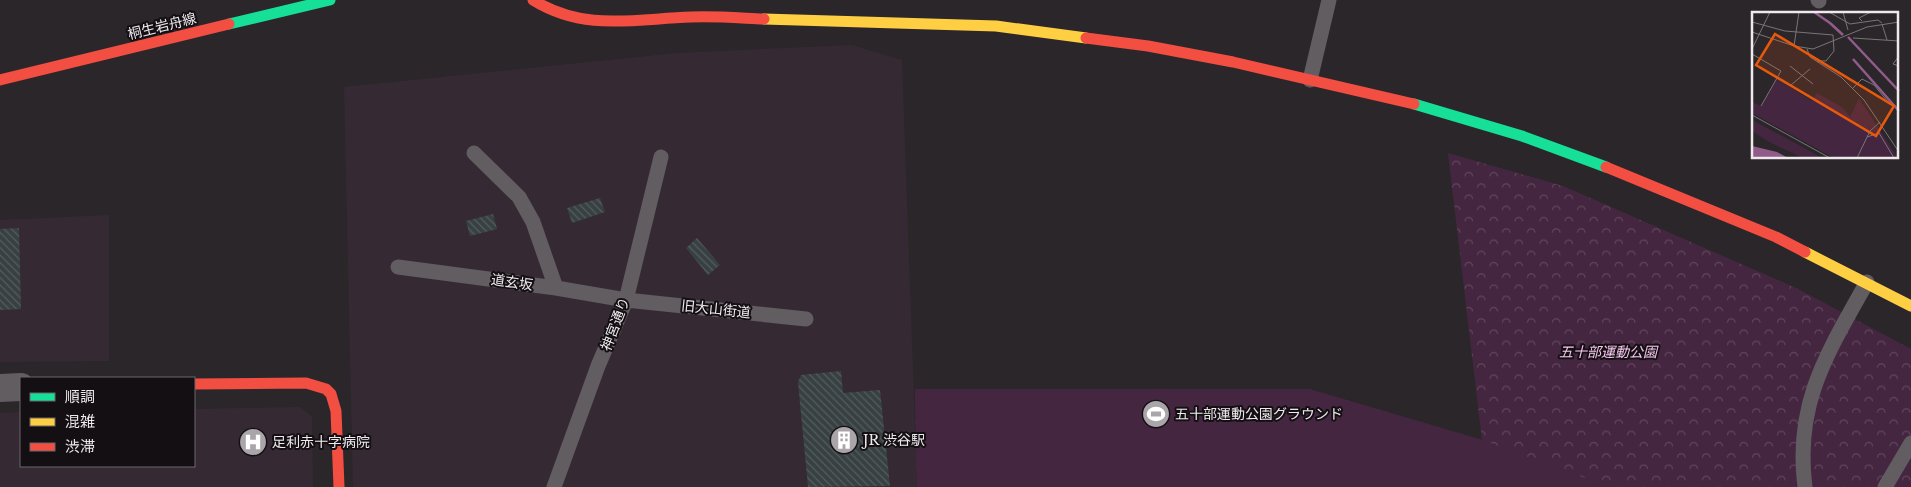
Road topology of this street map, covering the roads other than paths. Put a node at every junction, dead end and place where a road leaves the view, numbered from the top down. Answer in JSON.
{"nodes":[{"id":1,"x":533,"y":0,"type":"edge"},
{"id":2,"x":692,"y":0,"type":"edge"},
{"id":3,"x":1329,"y":0,"type":"edge"},
{"id":4,"x":319,"y":2,"type":"edge"},
{"id":5,"x":692,"y":17,"type":"junction"},
{"id":6,"x":0,"y":80,"type":"edge"},
{"id":7,"x":1310,"y":80,"type":"junction"},
{"id":8,"x":474,"y":153,"type":"dead end"},
{"id":9,"x":661,"y":157,"type":"dead end"},
{"id":10,"x":398,"y":267,"type":"dead end"},
{"id":11,"x":1867,"y":282,"type":"junction"},
{"id":12,"x":556,"y":288,"type":"junction"},
{"id":13,"x":626,"y":300,"type":"junction"},
{"id":14,"x":1911,"y":306,"type":"edge"},
{"id":15,"x":806,"y":319,"type":"dead end"},
{"id":16,"x":195,"y":384,"type":"edge"},
{"id":17,"x":20,"y":387,"type":"edge"},
{"id":18,"x":0,"y":388,"type":"edge"},
{"id":19,"x":1911,"y":443,"type":"edge"},
{"id":20,"x":339,"y":487,"type":"edge"},
{"id":21,"x":554,"y":487,"type":"edge"},
{"id":22,"x":1805,"y":487,"type":"edge"},
{"id":23,"x":1885,"y":487,"type":"edge"}],
"edges":[{"from":1,"to":5,"type":"street"},
{"from":2,"to":5,"type":"lane"},
{"from":3,"to":7,"type":"lane"},
{"from":4,"to":6,"type":"street","name":"桐生岩舟線"},
{"from":5,"to":7,"type":"street"},
{"from":7,"to":11,"type":"street"},
{"from":8,"to":12,"type":"lane"},
{"from":9,"to":13,"type":"lane","name":"神宮通り"},
{"from":10,"to":12,"type":"lane","name":"道玄坂"},
{"from":11,"to":14,"type":"street"},
{"from":11,"to":22,"type":"lane"},
{"from":12,"to":13,"type":"lane","name":"道玄坂"},
{"from":13,"to":15,"type":"lane","name":"旧大山街道"},
{"from":13,"to":21,"type":"lane","name":"神宮通り"},
{"from":16,"to":20,"type":"street"},
{"from":17,"to":18,"type":"street"},
{"from":19,"to":23,"type":"lane"}]}
